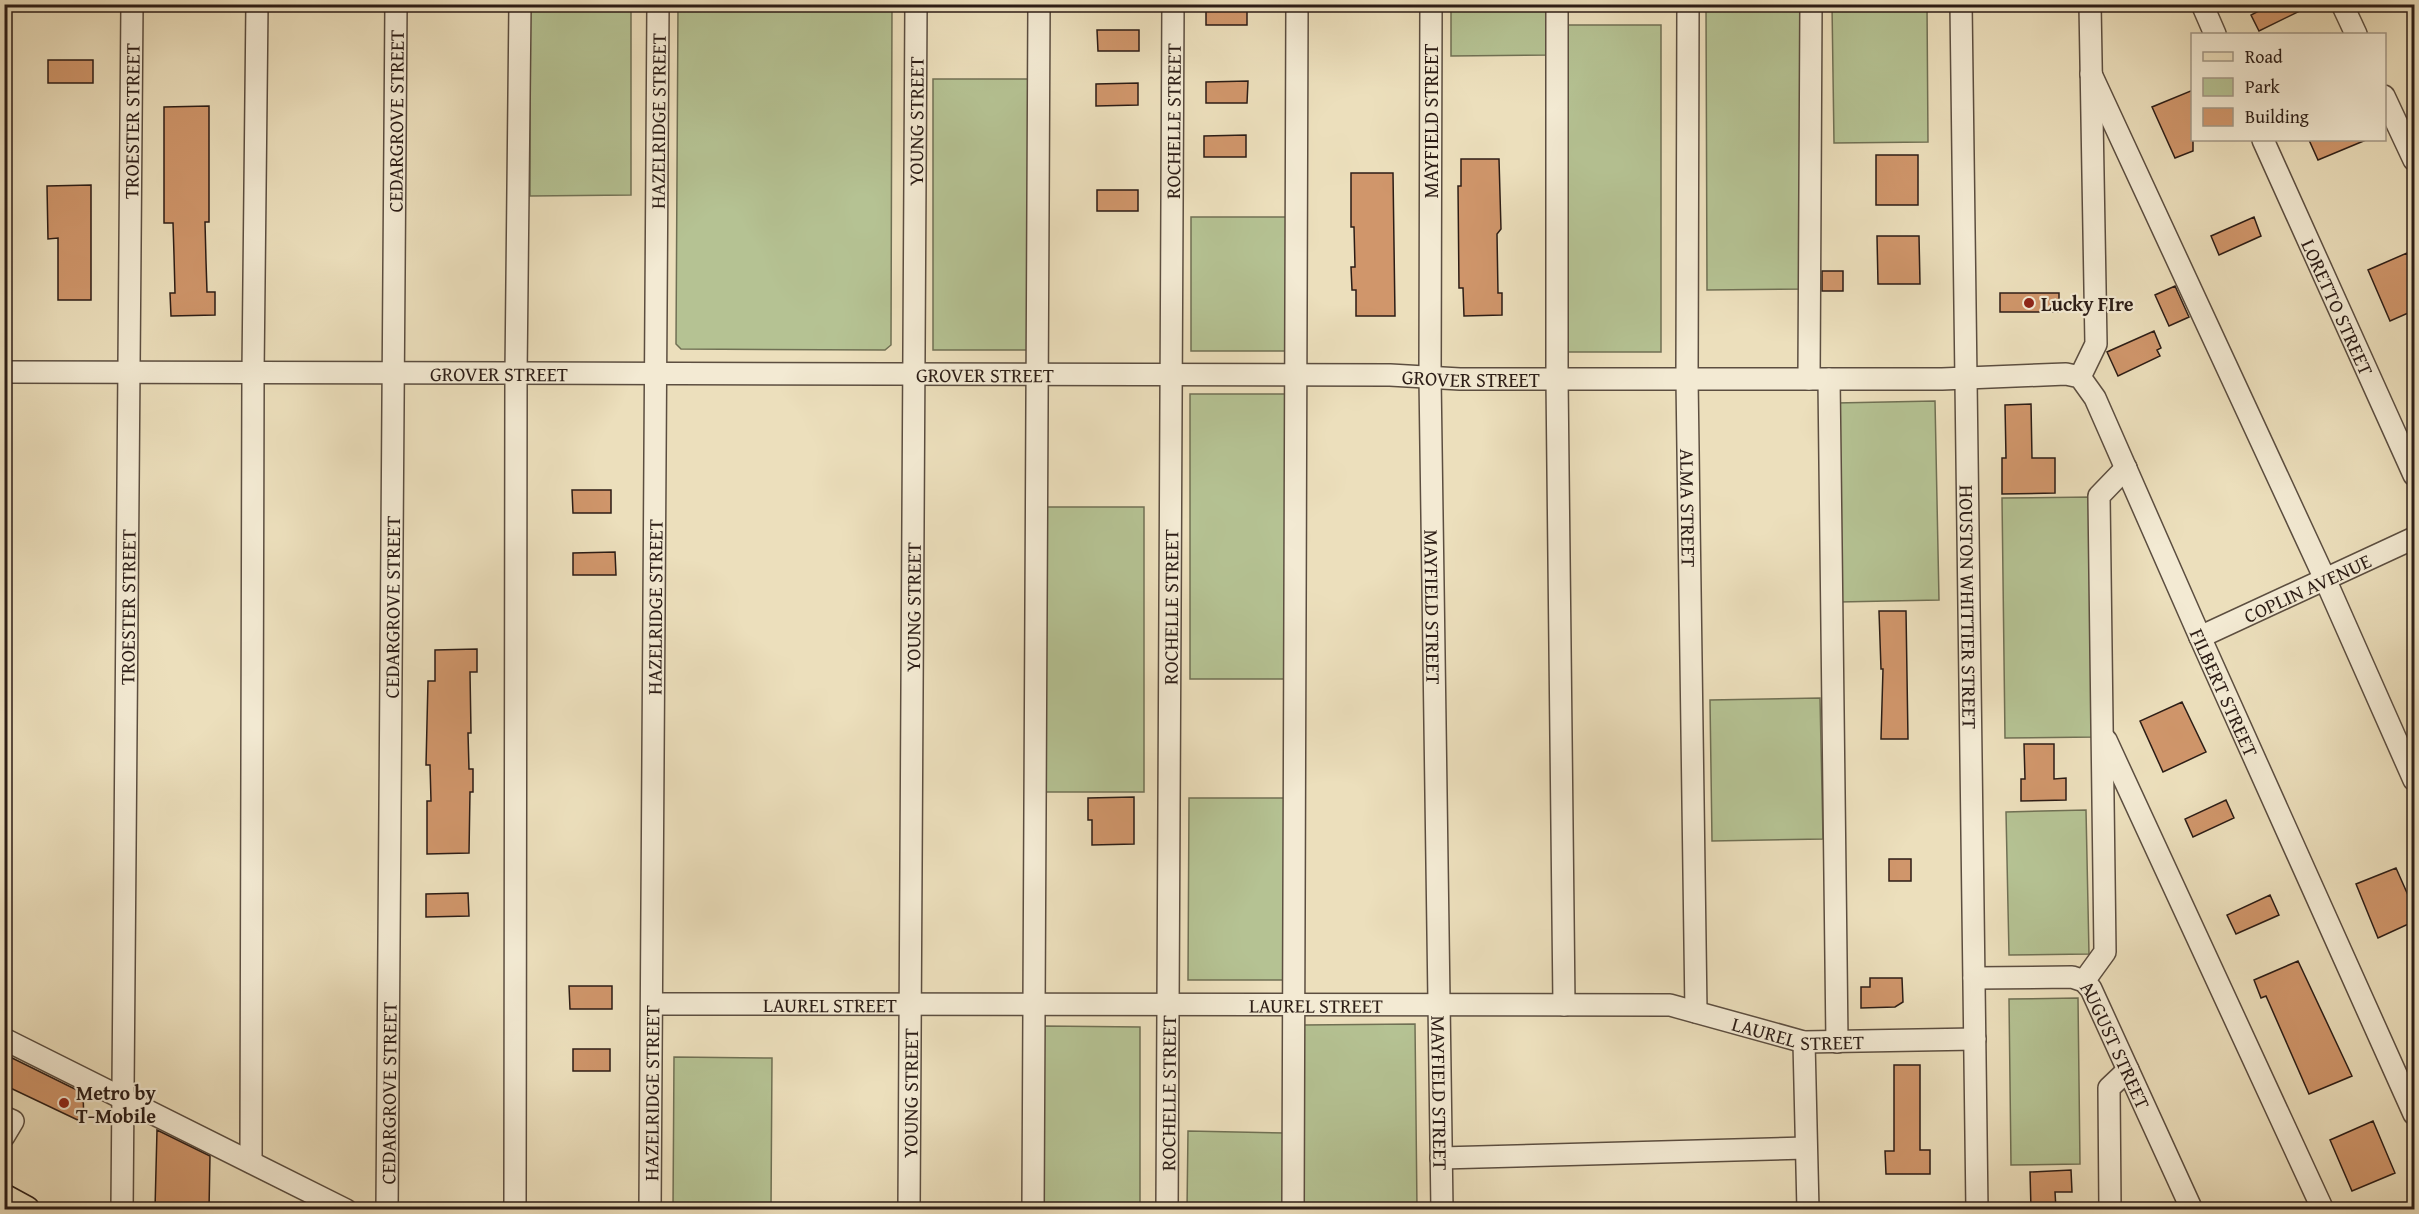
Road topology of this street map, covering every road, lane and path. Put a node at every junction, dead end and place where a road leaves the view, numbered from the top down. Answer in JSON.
{"nodes":[{"id":1,"x":132,"y":4,"type":"edge"},
{"id":2,"x":257,"y":4,"type":"edge"},
{"id":3,"x":396,"y":4,"type":"edge"},
{"id":4,"x":520,"y":4,"type":"edge"},
{"id":5,"x":658,"y":4,"type":"edge"},
{"id":6,"x":916,"y":4,"type":"edge"},
{"id":7,"x":1039,"y":4,"type":"edge"},
{"id":8,"x":1173,"y":4,"type":"edge"},
{"id":9,"x":1298,"y":4,"type":"edge"},
{"id":10,"x":1431,"y":4,"type":"edge"},
{"id":11,"x":1557,"y":4,"type":"edge"},
{"id":12,"x":1688,"y":4,"type":"edge"},
{"id":13,"x":1811,"y":4,"type":"edge"},
{"id":14,"x":1960,"y":4,"type":"edge"},
{"id":15,"x":2090,"y":4,"type":"edge"},
{"id":16,"x":2202,"y":4,"type":"edge"},
{"id":17,"x":2342,"y":4,"type":"edge"},
{"id":18,"x":2215,"y":33,"type":"edge"},
{"id":19,"x":2356,"y":33,"type":"edge"},
{"id":20,"x":2091,"y":74,"type":"junction"},
{"id":21,"x":2386,"y":98,"type":"edge"},
{"id":22,"x":2263,"y":141,"type":"edge"},
{"id":23,"x":2415,"y":160,"type":"edge"},
{"id":24,"x":4,"y":372,"type":"edge"},
{"id":25,"x":129,"y":372,"type":"junction"},
{"id":26,"x":253,"y":373,"type":"junction"},
{"id":27,"x":393,"y":374,"type":"junction"},
{"id":28,"x":516,"y":374,"type":"junction"},
{"id":29,"x":656,"y":374,"type":"junction"},
{"id":30,"x":914,"y":374,"type":"junction"},
{"id":31,"x":1036,"y":374,"type":"junction"},
{"id":32,"x":1171,"y":375,"type":"junction"},
{"id":33,"x":1295,"y":375,"type":"junction"},
{"id":34,"x":1430,"y":377,"type":"junction"},
{"id":35,"x":1965,"y":377,"type":"junction"},
{"id":36,"x":2080,"y":377,"type":"junction"},
{"id":37,"x":1557,"y":379,"type":"junction"},
{"id":38,"x":1687,"y":379,"type":"junction"},
{"id":39,"x":1819,"y":379,"type":"junction"},
{"id":40,"x":2126,"y":468,"type":"junction"},
{"id":41,"x":2415,"y":475,"type":"edge"},
{"id":42,"x":2415,"y":538,"type":"edge"},
{"id":43,"x":2325,"y":579,"type":"junction"},
{"id":44,"x":2200,"y":637,"type":"junction"},
{"id":45,"x":2102,"y":731,"type":"junction"},
{"id":46,"x":2415,"y":780,"type":"edge"},
{"id":47,"x":1974,"y":978,"type":"junction"},
{"id":48,"x":2084,"y":981,"type":"junction"},
{"id":49,"x":653,"y":1004,"type":"junction"},
{"id":50,"x":911,"y":1004,"type":"junction"},
{"id":51,"x":1034,"y":1004,"type":"junction"},
{"id":52,"x":1293,"y":1004,"type":"junction"},
{"id":53,"x":1439,"y":1004,"type":"junction"},
{"id":54,"x":1168,"y":1005,"type":"junction"},
{"id":55,"x":1564,"y":1005,"type":"junction"},
{"id":56,"x":1696,"y":1012,"type":"junction"},
{"id":57,"x":4,"y":1038,"type":"edge"},
{"id":58,"x":1975,"y":1039,"type":"junction"},
{"id":59,"x":1804,"y":1042,"type":"junction"},
{"id":60,"x":1837,"y":1042,"type":"junction"},
{"id":61,"x":2128,"y":1070,"type":"junction"},
{"id":62,"x":124,"y":1098,"type":"junction"},
{"id":63,"x":2415,"y":1114,"type":"edge"},
{"id":64,"x":4,"y":1117,"type":"edge"},
{"id":65,"x":4,"y":1136,"type":"edge"},
{"id":66,"x":1806,"y":1148,"type":"junction"},
{"id":67,"x":1441,"y":1158,"type":"junction"},
{"id":68,"x":251,"y":1162,"type":"junction"},
{"id":69,"x":4,"y":1198,"type":"edge"},
{"id":70,"x":26,"y":1209,"type":"edge"},
{"id":71,"x":122,"y":1209,"type":"edge"},
{"id":72,"x":346,"y":1209,"type":"edge"},
{"id":73,"x":387,"y":1209,"type":"edge"},
{"id":74,"x":515,"y":1209,"type":"edge"},
{"id":75,"x":650,"y":1209,"type":"edge"},
{"id":76,"x":909,"y":1209,"type":"edge"},
{"id":77,"x":1034,"y":1209,"type":"edge"},
{"id":78,"x":1167,"y":1209,"type":"edge"},
{"id":79,"x":1293,"y":1209,"type":"edge"},
{"id":80,"x":1442,"y":1209,"type":"edge"},
{"id":81,"x":1808,"y":1209,"type":"edge"},
{"id":82,"x":1977,"y":1209,"type":"edge"},
{"id":83,"x":2110,"y":1209,"type":"edge"},
{"id":84,"x":2192,"y":1209,"type":"edge"},
{"id":85,"x":2323,"y":1209,"type":"edge"}],
"edges":[{"from":1,"to":25,"type":"street","name":"TROESTER STREET"},
{"from":2,"to":26,"type":"street"},
{"from":3,"to":27,"type":"street","name":"CEDARGROVE STREET"},
{"from":4,"to":28,"type":"street"},
{"from":5,"to":29,"type":"street","name":"HAZELRIDGE STREET"},
{"from":6,"to":30,"type":"street","name":"YOUNG STREET"},
{"from":7,"to":31,"type":"street"},
{"from":8,"to":32,"type":"street","name":"ROCHELLE STREET"},
{"from":9,"to":33,"type":"street"},
{"from":10,"to":34,"type":"street","name":"MAYFIELD STREET"},
{"from":11,"to":37,"type":"street"},
{"from":12,"to":38,"type":"street","name":"ALMA STREET"},
{"from":13,"to":39,"type":"street"},
{"from":14,"to":35,"type":"street","name":"HOUSTON WHITTIER STREET"},
{"from":15,"to":20,"type":"street"},
{"from":16,"to":18,"type":"street"},
{"from":17,"to":19,"type":"street"},
{"from":20,"to":36,"type":"street"},
{"from":20,"to":43,"type":"street"},
{"from":21,"to":23,"type":"street"},
{"from":22,"to":41,"type":"street","name":"LORETTO STREET"},
{"from":24,"to":25,"type":"street","name":"GROVER STREET"},
{"from":25,"to":26,"type":"street","name":"GROVER STREET"},
{"from":25,"to":62,"type":"street","name":"TROESTER STREET"},
{"from":26,"to":27,"type":"street","name":"GROVER STREET"},
{"from":26,"to":68,"type":"street"},
{"from":27,"to":28,"type":"street","name":"GROVER STREET"},
{"from":27,"to":73,"type":"street","name":"CEDARGROVE STREET"},
{"from":28,"to":29,"type":"street","name":"GROVER STREET"},
{"from":28,"to":74,"type":"street"},
{"from":29,"to":30,"type":"street","name":"GROVER STREET"},
{"from":29,"to":49,"type":"street","name":"HAZELRIDGE STREET"},
{"from":30,"to":31,"type":"street","name":"GROVER STREET"},
{"from":30,"to":50,"type":"street","name":"YOUNG STREET"},
{"from":31,"to":32,"type":"street","name":"GROVER STREET"},
{"from":31,"to":51,"type":"street"},
{"from":32,"to":33,"type":"street","name":"GROVER STREET"},
{"from":32,"to":54,"type":"street","name":"ROCHELLE STREET"},
{"from":33,"to":34,"type":"street","name":"GROVER STREET"},
{"from":33,"to":52,"type":"street"},
{"from":34,"to":37,"type":"street","name":"GROVER STREET"},
{"from":34,"to":53,"type":"street","name":"MAYFIELD STREET"},
{"from":35,"to":36,"type":"street"},
{"from":35,"to":39,"type":"street","name":"GROVER STREET"},
{"from":35,"to":47,"type":"street","name":"HOUSTON WHITTIER STREET"},
{"from":36,"to":40,"type":"street","name":"FILBERT STREET"},
{"from":37,"to":38,"type":"street","name":"GROVER STREET"},
{"from":37,"to":55,"type":"street"},
{"from":38,"to":39,"type":"street","name":"GROVER STREET"},
{"from":38,"to":56,"type":"street","name":"ALMA STREET"},
{"from":39,"to":60,"type":"street"},
{"from":40,"to":44,"type":"street","name":"FILBERT STREET"},
{"from":40,"to":45,"type":"street"},
{"from":42,"to":43,"type":"street","name":"COPLIN AVENUE"},
{"from":43,"to":44,"type":"street","name":"COPLIN AVENUE"},
{"from":43,"to":46,"type":"street"},
{"from":44,"to":63,"type":"street","name":"FILBERT STREET"},
{"from":45,"to":48,"type":"street"},
{"from":45,"to":85,"type":"street"},
{"from":47,"to":48,"type":"street","name":"AUGUST STREET"},
{"from":47,"to":58,"type":"street","name":"HOUSTON WHITTIER STREET"},
{"from":48,"to":61,"type":"street","name":"AUGUST STREET"},
{"from":49,"to":50,"type":"street","name":"LAUREL STREET"},
{"from":49,"to":75,"type":"street","name":"HAZELRIDGE STREET"},
{"from":50,"to":51,"type":"street","name":"LAUREL STREET"},
{"from":50,"to":76,"type":"street","name":"YOUNG STREET"},
{"from":51,"to":54,"type":"street","name":"LAUREL STREET"},
{"from":51,"to":77,"type":"street"},
{"from":52,"to":53,"type":"street","name":"LAUREL STREET"},
{"from":52,"to":54,"type":"street","name":"LAUREL STREET"},
{"from":52,"to":79,"type":"street"},
{"from":53,"to":55,"type":"street","name":"LAUREL STREET"},
{"from":53,"to":67,"type":"street","name":"MAYFIELD STREET"},
{"from":54,"to":78,"type":"street","name":"ROCHELLE STREET"},
{"from":55,"to":56,"type":"street","name":"LAUREL STREET"},
{"from":56,"to":59,"type":"street","name":"LAUREL STREET"},
{"from":57,"to":62,"type":"street"},
{"from":58,"to":60,"type":"street","name":"LAUREL STREET"},
{"from":58,"to":82,"type":"street","name":"HOUSTON WHITTIER STREET"},
{"from":59,"to":60,"type":"street","name":"LAUREL STREET"},
{"from":59,"to":66,"type":"street"},
{"from":61,"to":83,"type":"street"},
{"from":61,"to":84,"type":"street","name":"AUGUST STREET"},
{"from":62,"to":68,"type":"street"},
{"from":62,"to":71,"type":"street","name":"TROESTER STREET"},
{"from":64,"to":65,"type":"street"},
{"from":66,"to":67,"type":"street"},
{"from":66,"to":81,"type":"street"},
{"from":67,"to":80,"type":"street","name":"MAYFIELD STREET"},
{"from":68,"to":72,"type":"street"},
{"from":69,"to":70,"type":"main road"}]}
